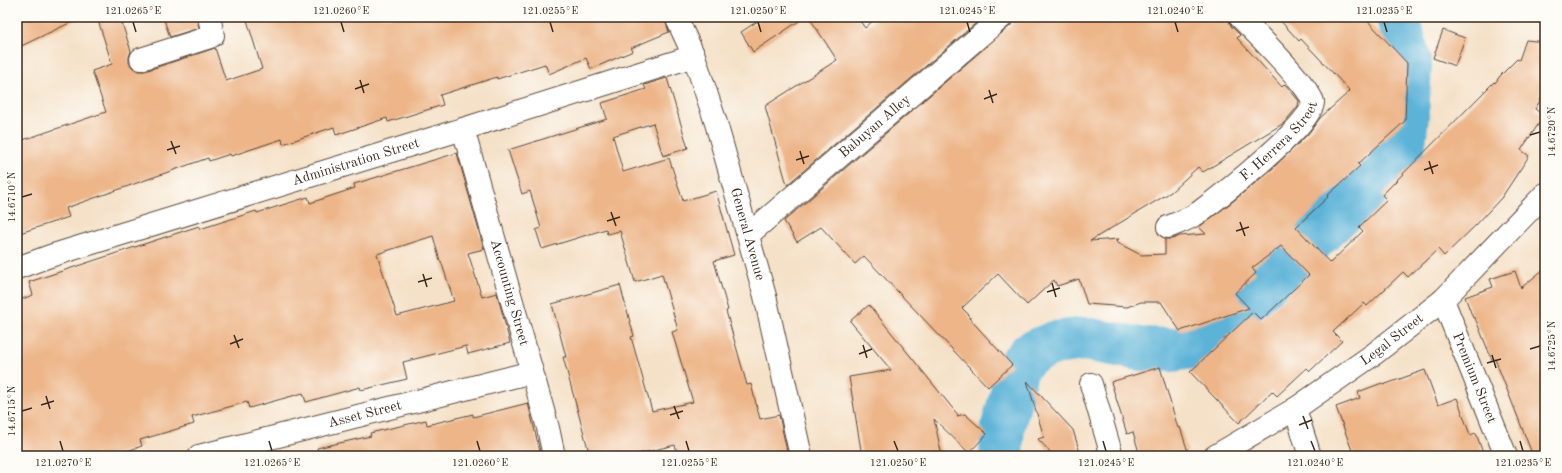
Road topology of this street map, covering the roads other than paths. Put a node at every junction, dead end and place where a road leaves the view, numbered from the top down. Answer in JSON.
{"nodes":[{"id":1,"x":209,"y":17,"type":"edge"},
{"id":2,"x":676,"y":17,"type":"edge"},
{"id":3,"x":1002,"y":17,"type":"edge"},
{"id":4,"x":1240,"y":17,"type":"edge"},
{"id":5,"x":694,"y":56,"type":"junction"},
{"id":6,"x":141,"y":59,"type":"dead end"},
{"id":7,"x":463,"y":129,"type":"junction"},
{"id":8,"x":1545,"y":194,"type":"edge"},
{"id":9,"x":1168,"y":227,"type":"dead end"},
{"id":10,"x":748,"y":235,"type":"junction"},
{"id":11,"x":17,"y":268,"type":"edge"},
{"id":12,"x":1443,"y":300,"type":"junction"},
{"id":13,"x":532,"y":372,"type":"junction"},
{"id":14,"x":1091,"y":384,"type":"dead end"},
{"id":15,"x":1295,"y":409,"type":"junction"},
{"id":16,"x":199,"y":456,"type":"edge"},
{"id":17,"x":554,"y":456,"type":"edge"},
{"id":18,"x":801,"y":456,"type":"edge"},
{"id":19,"x":1112,"y":456,"type":"edge"},
{"id":20,"x":1215,"y":456,"type":"edge"},
{"id":21,"x":1310,"y":456,"type":"edge"},
{"id":22,"x":1506,"y":456,"type":"edge"}],
"edges":[{"from":1,"to":6,"type":"street"},
{"from":2,"to":5,"type":"street","name":"General Avenue"},
{"from":3,"to":10,"type":"street","name":"Babuyan Alley"},
{"from":4,"to":9,"type":"street","name":"F. Herrera Street"},
{"from":5,"to":7,"type":"street","name":"Administration Street"},
{"from":5,"to":10,"type":"street","name":"General Avenue"},
{"from":7,"to":11,"type":"street","name":"Administration Street"},
{"from":7,"to":13,"type":"street","name":"Accounting Street"},
{"from":8,"to":12,"type":"street","name":"Legal Street"},
{"from":10,"to":18,"type":"street","name":"General Avenue"},
{"from":12,"to":15,"type":"street","name":"Legal Street"},
{"from":12,"to":22,"type":"street","name":"Premium Street"},
{"from":13,"to":16,"type":"street","name":"Asset Street"},
{"from":13,"to":17,"type":"street","name":"Accounting Street"},
{"from":14,"to":19,"type":"street"},
{"from":15,"to":20,"type":"street","name":"Legal Street"},
{"from":15,"to":21,"type":"street"}]}
